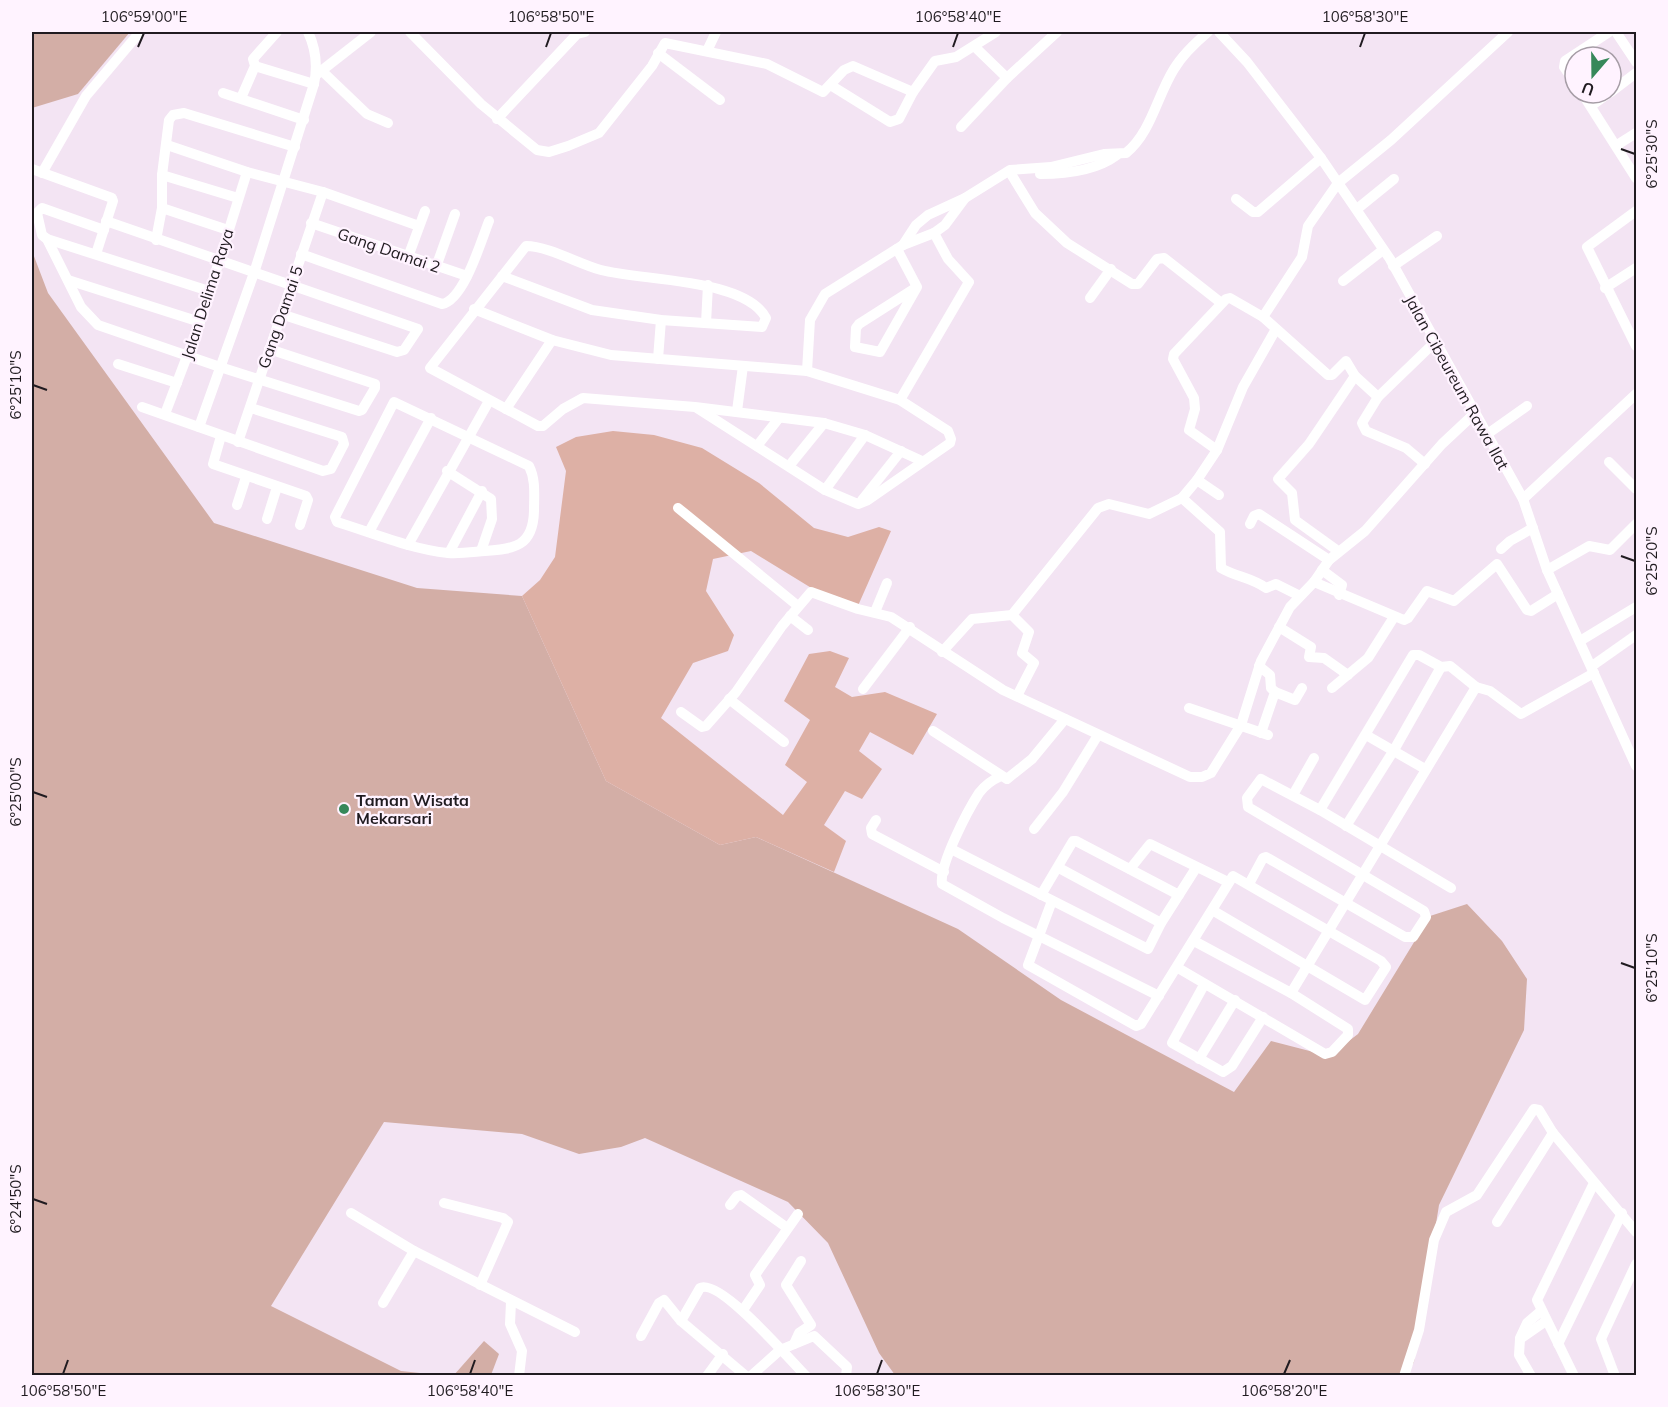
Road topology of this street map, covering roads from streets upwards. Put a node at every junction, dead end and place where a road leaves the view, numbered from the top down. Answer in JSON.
{"nodes":[{"id":1,"x":140,"y":32,"type":"edge"},
{"id":2,"x":277,"y":32,"type":"edge"},
{"id":3,"x":308,"y":32,"type":"edge"},
{"id":4,"x":371,"y":32,"type":"edge"},
{"id":5,"x":410,"y":32,"type":"edge"},
{"id":6,"x":585,"y":32,"type":"edge"},
{"id":7,"x":716,"y":32,"type":"edge"},
{"id":8,"x":996,"y":32,"type":"edge"},
{"id":9,"x":1057,"y":32,"type":"edge"},
{"id":10,"x":1208,"y":32,"type":"edge"},
{"id":11,"x":1219,"y":32,"type":"edge"},
{"id":12,"x":1508,"y":32,"type":"edge"},
{"id":13,"x":1608,"y":32,"type":"edge"},
{"id":14,"x":1616,"y":32,"type":"edge"},
{"id":15,"x":1589,"y":45,"type":"edge"},
{"id":16,"x":975,"y":47,"type":"junction"},
{"id":17,"x":707,"y":51,"type":"junction"},
{"id":18,"x":658,"y":53,"type":"junction"},
{"id":19,"x":1636,"y":62,"type":"edge"},
{"id":20,"x":255,"y":66,"type":"junction"},
{"id":21,"x":1636,"y":74,"type":"edge"},
{"id":22,"x":317,"y":77,"type":"junction"},
{"id":23,"x":1007,"y":78,"type":"junction"},
{"id":24,"x":1623,"y":83,"type":"edge"},
{"id":25,"x":832,"y":86,"type":"junction"},
{"id":26,"x":913,"y":92,"type":"junction"},
{"id":27,"x":223,"y":93,"type":"dead end"},
{"id":28,"x":242,"y":98,"type":"junction"},
{"id":29,"x":720,"y":100,"type":"dead end"},
{"id":30,"x":1591,"y":106,"type":"edge"},
{"id":31,"x":497,"y":119,"type":"junction"},
{"id":32,"x":304,"y":120,"type":"junction"},
{"id":33,"x":388,"y":123,"type":"dead end"},
{"id":34,"x":961,"y":127,"type":"dead end"},
{"id":35,"x":1636,"y":133,"type":"edge"},
{"id":36,"x":1617,"y":144,"type":"junction"},
{"id":37,"x":167,"y":145,"type":"junction"},
{"id":38,"x":295,"y":147,"type":"junction"},
{"id":39,"x":1321,"y":158,"type":"junction"},
{"id":40,"x":37,"y":171,"type":"edge"},
{"id":41,"x":247,"y":172,"type":"junction"},
{"id":42,"x":1009,"y":174,"type":"junction"},
{"id":43,"x":162,"y":175,"type":"junction"},
{"id":44,"x":1636,"y":178,"type":"edge"},
{"id":45,"x":1394,"y":179,"type":"dead end"},
{"id":46,"x":284,"y":180,"type":"junction"},
{"id":47,"x":1338,"y":183,"type":"junction"},
{"id":48,"x":323,"y":192,"type":"junction"},
{"id":49,"x":238,"y":198,"type":"junction"},
{"id":50,"x":965,"y":198,"type":"junction"},
{"id":51,"x":1236,"y":199,"type":"dead end"},
{"id":52,"x":162,"y":208,"type":"junction"},
{"id":53,"x":1357,"y":209,"type":"junction"},
{"id":54,"x":425,"y":211,"type":"dead end"},
{"id":55,"x":1636,"y":212,"type":"edge"},
{"id":56,"x":455,"y":214,"type":"dead end"},
{"id":57,"x":489,"y":221,"type":"dead end"},
{"id":58,"x":311,"y":223,"type":"junction"},
{"id":59,"x":105,"y":226,"type":"junction"},
{"id":60,"x":419,"y":226,"type":"junction"},
{"id":61,"x":228,"y":230,"type":"junction"},
{"id":62,"x":934,"y":233,"type":"junction"},
{"id":63,"x":1437,"y":236,"type":"dead end"},
{"id":64,"x":47,"y":239,"type":"junction"},
{"id":65,"x":156,"y":240,"type":"junction"},
{"id":66,"x":900,"y":247,"type":"junction"},
{"id":67,"x":1383,"y":250,"type":"junction"},
{"id":68,"x":96,"y":254,"type":"junction"},
{"id":69,"x":301,"y":254,"type":"junction"},
{"id":70,"x":408,"y":258,"type":"junction"},
{"id":71,"x":218,"y":262,"type":"junction"},
{"id":72,"x":1394,"y":266,"type":"junction"},
{"id":73,"x":436,"y":267,"type":"junction"},
{"id":74,"x":1636,"y":268,"type":"edge"},
{"id":75,"x":1111,"y":269,"type":"junction"},
{"id":76,"x":254,"y":273,"type":"junction"},
{"id":77,"x":467,"y":276,"type":"junction"},
{"id":78,"x":502,"y":276,"type":"junction"},
{"id":79,"x":68,"y":280,"type":"junction"},
{"id":80,"x":1343,"y":281,"type":"dead end"},
{"id":81,"x":708,"y":285,"type":"junction"},
{"id":82,"x":290,"y":286,"type":"junction"},
{"id":83,"x":917,"y":287,"type":"junction"},
{"id":84,"x":1605,"y":288,"type":"junction"},
{"id":85,"x":208,"y":291,"type":"junction"},
{"id":86,"x":1090,"y":298,"type":"dead end"},
{"id":87,"x":1220,"y":302,"type":"junction"},
{"id":88,"x":474,"y":309,"type":"junction"},
{"id":89,"x":281,"y":314,"type":"junction"},
{"id":90,"x":1263,"y":317,"type":"junction"},
{"id":91,"x":661,"y":320,"type":"junction"},
{"id":92,"x":200,"y":322,"type":"junction"},
{"id":93,"x":706,"y":323,"type":"junction"},
{"id":94,"x":1276,"y":329,"type":"junction"},
{"id":95,"x":552,"y":340,"type":"junction"},
{"id":96,"x":1435,"y":342,"type":"junction"},
{"id":97,"x":1636,"y":346,"type":"edge"},
{"id":98,"x":269,"y":349,"type":"junction"},
{"id":99,"x":188,"y":355,"type":"junction"},
{"id":100,"x":658,"y":359,"type":"junction"},
{"id":101,"x":118,"y":364,"type":"dead end"},
{"id":102,"x":743,"y":366,"type":"junction"},
{"id":103,"x":220,"y":368,"type":"junction"},
{"id":104,"x":807,"y":371,"type":"junction"},
{"id":105,"x":1355,"y":376,"type":"junction"},
{"id":106,"x":260,"y":379,"type":"junction"},
{"id":107,"x":177,"y":383,"type":"junction"},
{"id":108,"x":1636,"y":394,"type":"edge"},
{"id":109,"x":1378,"y":397,"type":"junction"},
{"id":110,"x":900,"y":400,"type":"junction"},
{"id":111,"x":489,"y":401,"type":"junction"},
{"id":112,"x":695,"y":406,"type":"junction"},
{"id":113,"x":1527,"y":406,"type":"dead end"},
{"id":114,"x":142,"y":407,"type":"dead end"},
{"id":115,"x":250,"y":408,"type":"junction"},
{"id":116,"x":506,"y":409,"type":"junction"},
{"id":117,"x":737,"y":411,"type":"junction"},
{"id":118,"x":165,"y":414,"type":"junction"},
{"id":119,"x":1474,"y":414,"type":"junction"},
{"id":120,"x":431,"y":418,"type":"junction"},
{"id":121,"x":779,"y":418,"type":"junction"},
{"id":122,"x":824,"y":423,"type":"junction"},
{"id":123,"x":199,"y":428,"type":"junction"},
{"id":124,"x":865,"y":435,"type":"junction"},
{"id":125,"x":1486,"y":435,"type":"junction"},
{"id":126,"x":221,"y":436,"type":"junction"},
{"id":127,"x":468,"y":437,"type":"junction"},
{"id":128,"x":238,"y":442,"type":"junction"},
{"id":129,"x":757,"y":446,"type":"junction"},
{"id":130,"x":1217,"y":450,"type":"junction"},
{"id":131,"x":901,"y":451,"type":"junction"},
{"id":132,"x":922,"y":461,"type":"junction"},
{"id":133,"x":1610,"y":462,"type":"dead end"},
{"id":134,"x":1425,"y":464,"type":"junction"},
{"id":135,"x":789,"y":466,"type":"junction"},
{"id":136,"x":447,"y":471,"type":"junction"},
{"id":137,"x":246,"y":477,"type":"junction"},
{"id":138,"x":1197,"y":480,"type":"junction"},
{"id":139,"x":277,"y":487,"type":"junction"},
{"id":140,"x":1636,"y":489,"type":"edge"},
{"id":141,"x":825,"y":490,"type":"junction"},
{"id":142,"x":482,"y":491,"type":"junction"},
{"id":143,"x":1219,"y":495,"type":"dead end"},
{"id":144,"x":1182,"y":498,"type":"junction"},
{"id":145,"x":1523,"y":499,"type":"junction"},
{"id":146,"x":858,"y":504,"type":"junction"},
{"id":147,"x":237,"y":505,"type":"dead end"},
{"id":148,"x":678,"y":508,"type":"dead end"},
{"id":149,"x":267,"y":519,"type":"dead end"},
{"id":150,"x":1250,"y":524,"type":"dead end"},
{"id":151,"x":1636,"y":524,"type":"edge"},
{"id":152,"x":300,"y":525,"type":"dead end"},
{"id":153,"x":1533,"y":528,"type":"junction"},
{"id":154,"x":369,"y":532,"type":"junction"},
{"id":155,"x":408,"y":545,"type":"junction"},
{"id":156,"x":1501,"y":549,"type":"dead end"},
{"id":157,"x":482,"y":551,"type":"junction"},
{"id":158,"x":1338,"y":551,"type":"junction"},
{"id":159,"x":449,"y":553,"type":"junction"},
{"id":160,"x":1329,"y":560,"type":"junction"},
{"id":161,"x":1322,"y":570,"type":"junction"},
{"id":162,"x":1547,"y":570,"type":"junction"},
{"id":163,"x":1314,"y":582,"type":"junction"},
{"id":164,"x":887,"y":583,"type":"dead end"},
{"id":165,"x":1558,"y":594,"type":"junction"},
{"id":166,"x":1339,"y":595,"type":"junction"},
{"id":167,"x":1300,"y":596,"type":"junction"},
{"id":168,"x":798,"y":606,"type":"junction"},
{"id":169,"x":1636,"y":607,"type":"edge"},
{"id":170,"x":875,"y":612,"type":"junction"},
{"id":171,"x":1012,"y":615,"type":"junction"},
{"id":172,"x":790,"y":616,"type":"junction"},
{"id":173,"x":1394,"y":617,"type":"junction"},
{"id":174,"x":910,"y":627,"type":"junction"},
{"id":175,"x":1279,"y":627,"type":"junction"},
{"id":176,"x":808,"y":630,"type":"dead end"},
{"id":177,"x":1636,"y":635,"type":"edge"},
{"id":178,"x":1580,"y":641,"type":"junction"},
{"id":179,"x":942,"y":652,"type":"junction"},
{"id":180,"x":1259,"y":666,"type":"junction"},
{"id":181,"x":1441,"y":667,"type":"junction"},
{"id":182,"x":1593,"y":670,"type":"junction"},
{"id":183,"x":1348,"y":675,"type":"junction"},
{"id":184,"x":1476,"y":687,"type":"junction"},
{"id":185,"x":1302,"y":688,"type":"dead end"},
{"id":186,"x":1332,"y":688,"type":"dead end"},
{"id":187,"x":863,"y":689,"type":"dead end"},
{"id":188,"x":1275,"y":692,"type":"junction"},
{"id":189,"x":1017,"y":696,"type":"junction"},
{"id":190,"x":729,"y":699,"type":"junction"},
{"id":191,"x":1189,"y":708,"type":"dead end"},
{"id":192,"x":681,"y":712,"type":"dead end"},
{"id":193,"x":1065,"y":719,"type":"junction"},
{"id":194,"x":1241,"y":725,"type":"junction"},
{"id":195,"x":933,"y":731,"type":"dead end"},
{"id":196,"x":1098,"y":735,"type":"junction"},
{"id":197,"x":1366,"y":735,"type":"junction"},
{"id":198,"x":784,"y":742,"type":"dead end"},
{"id":199,"x":1394,"y":750,"type":"junction"},
{"id":200,"x":1314,"y":758,"type":"dead end"},
{"id":201,"x":1636,"y":766,"type":"edge"},
{"id":202,"x":1425,"y":769,"type":"junction"},
{"id":203,"x":1001,"y":776,"type":"junction"},
{"id":204,"x":1293,"y":795,"type":"junction"},
{"id":205,"x":1320,"y":810,"type":"junction"},
{"id":206,"x":876,"y":820,"type":"dead end"},
{"id":207,"x":1346,"y":826,"type":"junction"},
{"id":208,"x":1034,"y":829,"type":"dead end"},
{"id":209,"x":1379,"y":846,"type":"junction"},
{"id":210,"x":951,"y":849,"type":"junction"},
{"id":211,"x":1059,"y":868,"type":"junction"},
{"id":212,"x":1196,"y":868,"type":"junction"},
{"id":213,"x":1130,"y":869,"type":"junction"},
{"id":214,"x":944,"y":872,"type":"junction"},
{"id":215,"x":1361,"y":874,"type":"junction"},
{"id":216,"x":1228,"y":882,"type":"junction"},
{"id":217,"x":1249,"y":884,"type":"junction"},
{"id":218,"x":1451,"y":888,"type":"dead end"},
{"id":219,"x":1041,"y":895,"type":"junction"},
{"id":220,"x":1179,"y":895,"type":"junction"},
{"id":221,"x":1052,"y":901,"type":"junction"},
{"id":222,"x":1345,"y":903,"type":"junction"},
{"id":223,"x":1212,"y":910,"type":"junction"},
{"id":224,"x":1161,"y":923,"type":"junction"},
{"id":225,"x":1328,"y":932,"type":"junction"},
{"id":226,"x":1040,"y":935,"type":"junction"},
{"id":227,"x":1194,"y":941,"type":"junction"},
{"id":228,"x":1307,"y":966,"type":"junction"},
{"id":229,"x":1178,"y":968,"type":"junction"},
{"id":230,"x":1204,"y":985,"type":"junction"},
{"id":231,"x":1291,"y":993,"type":"junction"},
{"id":232,"x":1159,"y":996,"type":"junction"},
{"id":233,"x":1235,"y":1000,"type":"junction"},
{"id":234,"x":1263,"y":1017,"type":"junction"},
{"id":235,"x":1199,"y":1059,"type":"junction"},
{"id":236,"x":1553,"y":1132,"type":"junction"},
{"id":237,"x":1594,"y":1183,"type":"junction"},
{"id":238,"x":444,"y":1203,"type":"dead end"},
{"id":239,"x":730,"y":1205,"type":"dead end"},
{"id":240,"x":351,"y":1213,"type":"dead end"},
{"id":241,"x":1622,"y":1213,"type":"junction"},
{"id":242,"x":798,"y":1214,"type":"dead end"},
{"id":243,"x":1497,"y":1222,"type":"dead end"},
{"id":244,"x":786,"y":1227,"type":"junction"},
{"id":245,"x":1636,"y":1232,"type":"edge"},
{"id":246,"x":414,"y":1251,"type":"junction"},
{"id":247,"x":801,"y":1261,"type":"dead end"},
{"id":248,"x":1636,"y":1264,"type":"edge"},
{"id":249,"x":480,"y":1285,"type":"junction"},
{"id":250,"x":511,"y":1302,"type":"junction"},
{"id":251,"x":383,"y":1303,"type":"dead end"},
{"id":252,"x":742,"y":1310,"type":"junction"},
{"id":253,"x":1541,"y":1311,"type":"junction"},
{"id":254,"x":681,"y":1321,"type":"junction"},
{"id":255,"x":1546,"y":1321,"type":"junction"},
{"id":256,"x":575,"y":1332,"type":"dead end"},
{"id":257,"x":641,"y":1336,"type":"dead end"},
{"id":258,"x":1520,"y":1339,"type":"junction"},
{"id":259,"x":794,"y":1344,"type":"junction"},
{"id":260,"x":1558,"y":1344,"type":"junction"},
{"id":261,"x":780,"y":1350,"type":"junction"},
{"id":262,"x":723,"y":1354,"type":"junction"},
{"id":263,"x":752,"y":1375,"type":"edge"},
{"id":264,"x":519,"y":1376,"type":"edge"},
{"id":265,"x":707,"y":1376,"type":"edge"},
{"id":266,"x":806,"y":1376,"type":"edge"},
{"id":267,"x":846,"y":1376,"type":"edge"},
{"id":268,"x":1404,"y":1376,"type":"edge"},
{"id":269,"x":1531,"y":1376,"type":"edge"},
{"id":270,"x":1574,"y":1376,"type":"edge"},
{"id":271,"x":1615,"y":1376,"type":"edge"}],
"edges":[{"from":1,"to":40,"type":"street"},
{"from":2,"to":20,"type":"street"},
{"from":3,"to":22,"type":"street"},
{"from":4,"to":22,"type":"street"},
{"from":5,"to":31,"type":"street"},
{"from":6,"to":31,"type":"street"},
{"from":7,"to":17,"type":"street"},
{"from":8,"to":16,"type":"street"},
{"from":9,"to":23,"type":"street"},
{"from":10,"to":42,"type":"street"},
{"from":11,"to":39,"type":"street","name":"Jalan Cibeureum Rawa Ilat"},
{"from":12,"to":47,"type":"street"},
{"from":13,"to":15,"type":"street"},
{"from":14,"to":19,"type":"street"},
{"from":16,"to":23,"type":"street"},
{"from":16,"to":26,"type":"street"},
{"from":17,"to":18,"type":"street"},
{"from":17,"to":25,"type":"street"},
{"from":18,"to":29,"type":"street"},
{"from":18,"to":31,"type":"street"},
{"from":20,"to":22,"type":"street"},
{"from":20,"to":28,"type":"street"},
{"from":21,"to":24,"type":"street"},
{"from":22,"to":32,"type":"street"},
{"from":22,"to":33,"type":"street"},
{"from":23,"to":34,"type":"street"},
{"from":25,"to":26,"type":"street"},
{"from":25,"to":26,"type":"street"},
{"from":27,"to":28,"type":"street"},
{"from":28,"to":32,"type":"street"},
{"from":30,"to":36,"type":"street"},
{"from":32,"to":38,"type":"street"},
{"from":35,"to":36,"type":"street"},
{"from":36,"to":44,"type":"street"},
{"from":37,"to":38,"type":"street"},
{"from":37,"to":41,"type":"street"},
{"from":37,"to":43,"type":"street"},
{"from":38,"to":46,"type":"street"},
{"from":39,"to":47,"type":"street","name":"Jalan Cibeureum Rawa Ilat"},
{"from":39,"to":51,"type":"street"},
{"from":40,"to":59,"type":"street"},
{"from":41,"to":46,"type":"street"},
{"from":41,"to":49,"type":"street","name":"Jalan Delima Raya"},
{"from":42,"to":50,"type":"street"},
{"from":42,"to":75,"type":"street"},
{"from":43,"to":49,"type":"street"},
{"from":43,"to":52,"type":"street"},
{"from":45,"to":53,"type":"street"},
{"from":46,"to":48,"type":"street"},
{"from":46,"to":76,"type":"street"},
{"from":47,"to":53,"type":"street","name":"Jalan Cibeureum Rawa Ilat"},
{"from":47,"to":90,"type":"street"},
{"from":48,"to":58,"type":"street","name":"Gang Damai 5"},
{"from":48,"to":60,"type":"street"},
{"from":49,"to":61,"type":"street","name":"Jalan Delima Raya"},
{"from":50,"to":62,"type":"street"},
{"from":50,"to":66,"type":"street"},
{"from":52,"to":61,"type":"street"},
{"from":52,"to":65,"type":"street"},
{"from":53,"to":67,"type":"street","name":"Jalan Cibeureum Rawa Ilat"},
{"from":54,"to":60,"type":"street"},
{"from":55,"to":84,"type":"street"},
{"from":56,"to":73,"type":"street"},
{"from":57,"to":77,"type":"street"},
{"from":58,"to":69,"type":"street","name":"Gang Damai 5"},
{"from":58,"to":70,"type":"street","name":"Gang Damai 2"},
{"from":59,"to":64,"type":"street"},
{"from":59,"to":65,"type":"street"},
{"from":59,"to":68,"type":"street"},
{"from":60,"to":70,"type":"street"},
{"from":61,"to":71,"type":"street","name":"Jalan Delima Raya"},
{"from":62,"to":66,"type":"street"},
{"from":62,"to":110,"type":"street"},
{"from":63,"to":72,"type":"street"},
{"from":64,"to":68,"type":"street"},
{"from":64,"to":79,"type":"street"},
{"from":65,"to":71,"type":"street"},
{"from":66,"to":83,"type":"street"},
{"from":66,"to":104,"type":"street"},
{"from":67,"to":72,"type":"street","name":"Jalan Cibeureum Rawa Ilat"},
{"from":67,"to":80,"type":"street"},
{"from":68,"to":85,"type":"street"},
{"from":69,"to":77,"type":"street"},
{"from":69,"to":82,"type":"street","name":"Gang Damai 5"},
{"from":70,"to":73,"type":"street","name":"Gang Damai 2"},
{"from":71,"to":76,"type":"street"},
{"from":71,"to":85,"type":"street","name":"Jalan Delima Raya"},
{"from":72,"to":96,"type":"street","name":"Jalan Cibeureum Rawa Ilat"},
{"from":73,"to":77,"type":"street","name":"Gang Damai 2"},
{"from":74,"to":84,"type":"street"},
{"from":75,"to":86,"type":"street"},
{"from":75,"to":87,"type":"street"},
{"from":76,"to":82,"type":"street"},
{"from":76,"to":103,"type":"street"},
{"from":78,"to":81,"type":"street"},
{"from":78,"to":88,"type":"street"},
{"from":78,"to":91,"type":"street"},
{"from":79,"to":92,"type":"street"},
{"from":79,"to":99,"type":"street"},
{"from":81,"to":93,"type":"street"},
{"from":81,"to":93,"type":"street"},
{"from":82,"to":89,"type":"street","name":"Gang Damai 5"},
{"from":82,"to":89,"type":"street"},
{"from":83,"to":83,"type":"street"},
{"from":84,"to":97,"type":"street"},
{"from":85,"to":92,"type":"street","name":"Jalan Delima Raya"},
{"from":87,"to":90,"type":"street"},
{"from":87,"to":130,"type":"street"},
{"from":88,"to":95,"type":"street"},
{"from":88,"to":111,"type":"street"},
{"from":89,"to":98,"type":"street","name":"Gang Damai 5"},
{"from":90,"to":94,"type":"street"},
{"from":91,"to":93,"type":"street"},
{"from":91,"to":100,"type":"street"},
{"from":92,"to":99,"type":"street","name":"Jalan Delima Raya"},
{"from":94,"to":105,"type":"street"},
{"from":94,"to":130,"type":"street"},
{"from":95,"to":100,"type":"street"},
{"from":95,"to":116,"type":"street"},
{"from":96,"to":109,"type":"street"},
{"from":96,"to":119,"type":"street","name":"Jalan Cibeureum Rawa Ilat"},
{"from":98,"to":106,"type":"street","name":"Gang Damai 5"},
{"from":98,"to":106,"type":"street"},
{"from":99,"to":103,"type":"street"},
{"from":99,"to":107,"type":"street","name":"Jalan Delima Raya"},
{"from":100,"to":102,"type":"street"},
{"from":101,"to":107,"type":"street"},
{"from":102,"to":104,"type":"street"},
{"from":102,"to":117,"type":"street"},
{"from":103,"to":106,"type":"street"},
{"from":103,"to":123,"type":"street"},
{"from":104,"to":110,"type":"street"},
{"from":105,"to":109,"type":"street"},
{"from":105,"to":158,"type":"street"},
{"from":106,"to":115,"type":"street","name":"Gang Damai 5"},
{"from":107,"to":118,"type":"street","name":"Jalan Delima Raya"},
{"from":108,"to":145,"type":"street"},
{"from":109,"to":134,"type":"street"},
{"from":110,"to":132,"type":"street"},
{"from":111,"to":116,"type":"street"},
{"from":111,"to":127,"type":"street"},
{"from":112,"to":116,"type":"street"},
{"from":112,"to":117,"type":"street"},
{"from":112,"to":129,"type":"street"},
{"from":113,"to":125,"type":"street"},
{"from":114,"to":118,"type":"street"},
{"from":115,"to":128,"type":"street","name":"Gang Damai 5"},
{"from":115,"to":128,"type":"street"},
{"from":117,"to":121,"type":"street"},
{"from":118,"to":123,"type":"street"},
{"from":119,"to":125,"type":"street","name":"Jalan Cibeureum Rawa Ilat"},
{"from":119,"to":134,"type":"street"},
{"from":120,"to":127,"type":"street"},
{"from":120,"to":154,"type":"street"},
{"from":120,"to":154,"type":"street"},
{"from":121,"to":122,"type":"street"},
{"from":121,"to":129,"type":"street"},
{"from":122,"to":124,"type":"street"},
{"from":122,"to":135,"type":"street"},
{"from":123,"to":126,"type":"street"},
{"from":124,"to":131,"type":"street"},
{"from":124,"to":141,"type":"street"},
{"from":125,"to":145,"type":"street","name":"Jalan Cibeureum Rawa Ilat"},
{"from":126,"to":128,"type":"street"},
{"from":126,"to":137,"type":"street"},
{"from":127,"to":136,"type":"street"},
{"from":127,"to":157,"type":"street"},
{"from":129,"to":135,"type":"street"},
{"from":130,"to":138,"type":"street"},
{"from":131,"to":132,"type":"street"},
{"from":131,"to":146,"type":"street"},
{"from":132,"to":146,"type":"street"},
{"from":133,"to":140,"type":"street"},
{"from":134,"to":158,"type":"street"},
{"from":135,"to":141,"type":"street"},
{"from":136,"to":142,"type":"street"},
{"from":136,"to":155,"type":"street"},
{"from":137,"to":139,"type":"street"},
{"from":137,"to":147,"type":"street"},
{"from":138,"to":143,"type":"street"},
{"from":138,"to":144,"type":"street"},
{"from":139,"to":149,"type":"street"},
{"from":139,"to":152,"type":"street"},
{"from":141,"to":146,"type":"street"},
{"from":142,"to":157,"type":"street"},
{"from":142,"to":159,"type":"street"},
{"from":144,"to":167,"type":"street"},
{"from":144,"to":171,"type":"street"},
{"from":145,"to":153,"type":"street","name":"Jalan Cibeureum Rawa Ilat"},
{"from":148,"to":168,"type":"street"},
{"from":150,"to":160,"type":"street"},
{"from":151,"to":162,"type":"street"},
{"from":153,"to":156,"type":"street"},
{"from":153,"to":162,"type":"street","name":"Jalan Cibeureum Rawa Ilat"},
{"from":154,"to":155,"type":"street"},
{"from":155,"to":159,"type":"street"},
{"from":157,"to":159,"type":"street"},
{"from":158,"to":160,"type":"street"},
{"from":160,"to":161,"type":"street"},
{"from":161,"to":163,"type":"street"},
{"from":161,"to":166,"type":"street"},
{"from":162,"to":165,"type":"street","name":"Jalan Cibeureum Rawa Ilat"},
{"from":163,"to":166,"type":"street"},
{"from":163,"to":167,"type":"street"},
{"from":164,"to":170,"type":"street"},
{"from":165,"to":173,"type":"street"},
{"from":165,"to":178,"type":"street","name":"Jalan Cibeureum Rawa Ilat"},
{"from":166,"to":173,"type":"street"},
{"from":167,"to":175,"type":"street"},
{"from":168,"to":170,"type":"street"},
{"from":168,"to":172,"type":"street"},
{"from":169,"to":178,"type":"street"},
{"from":170,"to":174,"type":"street"},
{"from":171,"to":179,"type":"street"},
{"from":171,"to":189,"type":"street"},
{"from":172,"to":176,"type":"street"},
{"from":172,"to":190,"type":"street"},
{"from":173,"to":183,"type":"street"},
{"from":174,"to":179,"type":"street"},
{"from":174,"to":187,"type":"street"},
{"from":175,"to":180,"type":"street"},
{"from":175,"to":183,"type":"street"},
{"from":177,"to":182,"type":"street"},
{"from":178,"to":182,"type":"street","name":"Jalan Cibeureum Rawa Ilat"},
{"from":179,"to":189,"type":"street"},
{"from":180,"to":188,"type":"street"},
{"from":180,"to":194,"type":"street"},
{"from":181,"to":184,"type":"street"},
{"from":181,"to":197,"type":"street"},
{"from":181,"to":199,"type":"street"},
{"from":182,"to":184,"type":"street"},
{"from":182,"to":201,"type":"street","name":"Jalan Cibeureum Rawa Ilat"},
{"from":183,"to":186,"type":"street"},
{"from":184,"to":202,"type":"street"},
{"from":185,"to":188,"type":"street"},
{"from":188,"to":194,"type":"street"},
{"from":189,"to":193,"type":"street"},
{"from":190,"to":192,"type":"street"},
{"from":190,"to":198,"type":"street"},
{"from":191,"to":194,"type":"street"},
{"from":193,"to":196,"type":"street"},
{"from":193,"to":203,"type":"street"},
{"from":194,"to":196,"type":"street"},
{"from":195,"to":203,"type":"street"},
{"from":196,"to":208,"type":"street"},
{"from":197,"to":199,"type":"street"},
{"from":197,"to":205,"type":"street"},
{"from":199,"to":202,"type":"street"},
{"from":199,"to":207,"type":"street"},
{"from":200,"to":204,"type":"street"},
{"from":202,"to":209,"type":"street"},
{"from":203,"to":210,"type":"street"},
{"from":204,"to":205,"type":"street"},
{"from":204,"to":215,"type":"street"},
{"from":205,"to":207,"type":"street"},
{"from":206,"to":214,"type":"street"},
{"from":207,"to":209,"type":"street"},
{"from":209,"to":215,"type":"street"},
{"from":209,"to":218,"type":"street"},
{"from":210,"to":214,"type":"street"},
{"from":210,"to":219,"type":"street"},
{"from":211,"to":213,"type":"street"},
{"from":211,"to":219,"type":"street"},
{"from":211,"to":224,"type":"street"},
{"from":212,"to":213,"type":"street"},
{"from":212,"to":216,"type":"street"},
{"from":212,"to":220,"type":"street"},
{"from":213,"to":220,"type":"street"},
{"from":214,"to":226,"type":"street"},
{"from":215,"to":222,"type":"street"},
{"from":215,"to":222,"type":"street"},
{"from":216,"to":217,"type":"street"},
{"from":216,"to":223,"type":"street"},
{"from":217,"to":222,"type":"street"},
{"from":217,"to":225,"type":"street"},
{"from":219,"to":221,"type":"street"},
{"from":220,"to":224,"type":"street"},
{"from":221,"to":224,"type":"street"},
{"from":221,"to":226,"type":"street"},
{"from":222,"to":225,"type":"street"},
{"from":223,"to":227,"type":"street"},
{"from":223,"to":228,"type":"street"},
{"from":225,"to":228,"type":"street"},
{"from":225,"to":228,"type":"street"},
{"from":226,"to":232,"type":"street"},
{"from":226,"to":232,"type":"street"},
{"from":227,"to":229,"type":"street"},
{"from":227,"to":231,"type":"street"},
{"from":228,"to":231,"type":"street"},
{"from":229,"to":230,"type":"street"},
{"from":229,"to":232,"type":"street"},
{"from":230,"to":233,"type":"street"},
{"from":230,"to":235,"type":"street"},
{"from":231,"to":234,"type":"street"},
{"from":233,"to":234,"type":"street"},
{"from":233,"to":235,"type":"street"},
{"from":234,"to":235,"type":"street"},
{"from":236,"to":237,"type":"street"},
{"from":236,"to":243,"type":"street"},
{"from":236,"to":268,"type":"street"},
{"from":237,"to":241,"type":"street"},
{"from":237,"to":253,"type":"street"},
{"from":238,"to":249,"type":"street"},
{"from":239,"to":244,"type":"street"},
{"from":240,"to":246,"type":"street"},
{"from":241,"to":245,"type":"street"},
{"from":241,"to":260,"type":"street"},
{"from":242,"to":244,"type":"street"},
{"from":244,"to":252,"type":"street"},
{"from":246,"to":249,"type":"street"},
{"from":246,"to":251,"type":"street"},
{"from":247,"to":259,"type":"street"},
{"from":248,"to":271,"type":"street"},
{"from":249,"to":250,"type":"street"},
{"from":250,"to":256,"type":"street"},
{"from":250,"to":264,"type":"street"},
{"from":252,"to":254,"type":"street"},
{"from":252,"to":261,"type":"street"},
{"from":253,"to":255,"type":"street"},
{"from":253,"to":258,"type":"street"},
{"from":254,"to":257,"type":"street"},
{"from":254,"to":262,"type":"street"},
{"from":255,"to":258,"type":"street"},
{"from":255,"to":260,"type":"street"},
{"from":258,"to":269,"type":"street"},
{"from":259,"to":261,"type":"street"},
{"from":259,"to":267,"type":"street"},
{"from":260,"to":270,"type":"street"},
{"from":261,"to":263,"type":"street"},
{"from":261,"to":266,"type":"street"},
{"from":262,"to":263,"type":"street"},
{"from":262,"to":265,"type":"street"}]}
